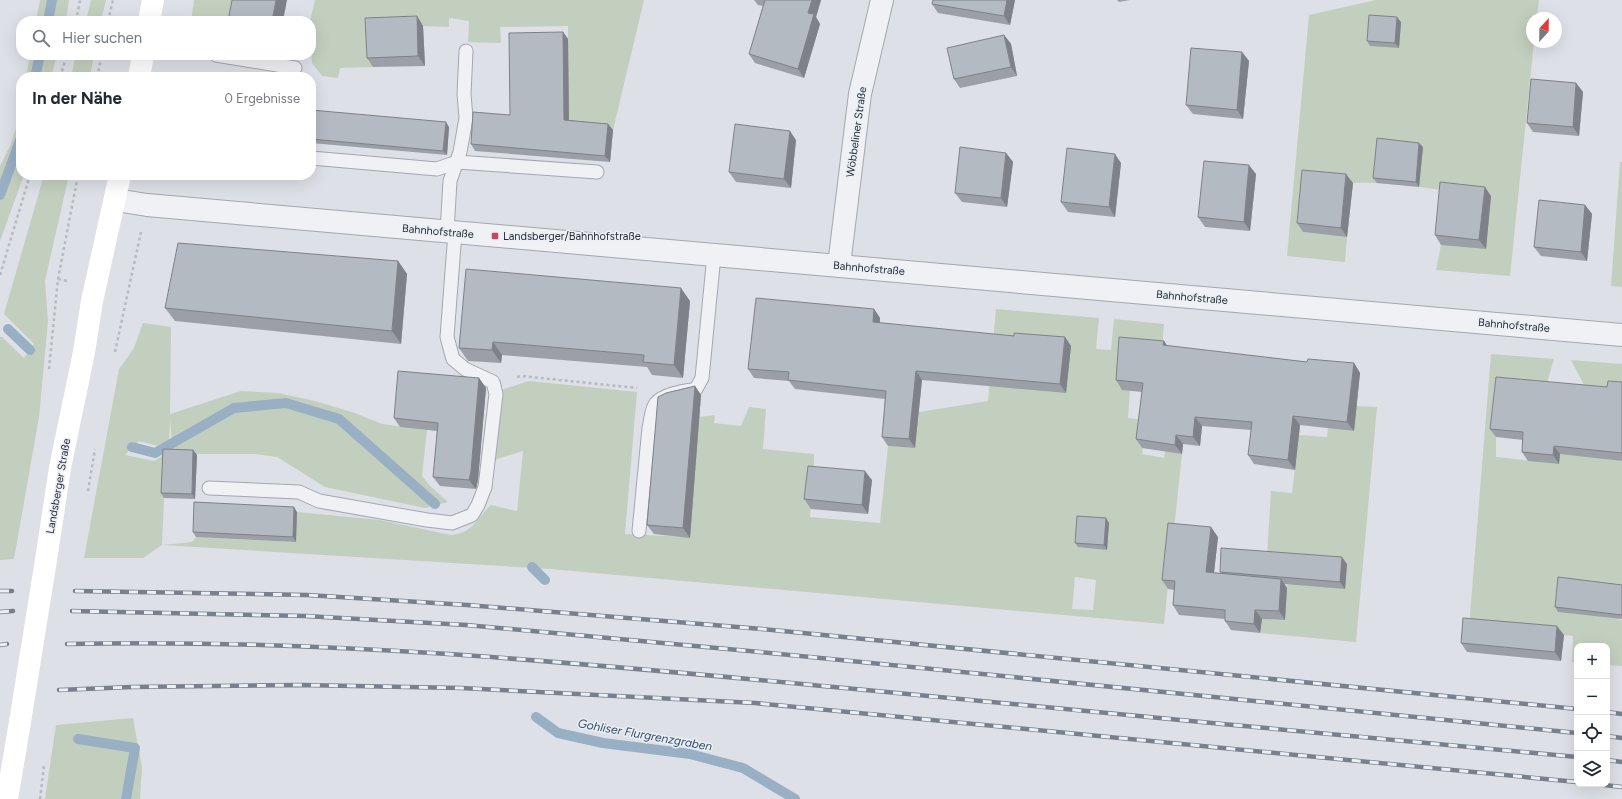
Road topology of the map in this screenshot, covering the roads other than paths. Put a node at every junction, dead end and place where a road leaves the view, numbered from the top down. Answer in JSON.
{"nodes":[{"id":1,"x":153,"y":0,"type":"edge"},
{"id":2,"x":882,"y":0,"type":"edge"},
{"id":3,"x":150,"y":16,"type":"edge"},
{"id":4,"x":466,"y":51,"type":"dead end"},
{"id":5,"x":142,"y":60,"type":"edge"},
{"id":6,"x":246,"y":60,"type":"edge"},
{"id":7,"x":295,"y":68,"type":"dead end"},
{"id":8,"x":140,"y":72,"type":"edge"},
{"id":9,"x":316,"y":158,"type":"edge"},
{"id":10,"x":457,"y":162,"type":"junction"},
{"id":11,"x":597,"y":172,"type":"dead end"},
{"id":12,"x":119,"y":180,"type":"edge"},
{"id":13,"x":116,"y":200,"type":"junction"},
{"id":14,"x":451,"y":232,"type":"junction"},
{"id":15,"x":714,"y":254,"type":"junction"},
{"id":16,"x":839,"y":265,"type":"junction"},
{"id":17,"x":1622,"y":335,"type":"edge"},
{"id":18,"x":209,"y":488,"type":"dead end"},
{"id":19,"x":639,"y":531,"type":"dead end"},
{"id":20,"x":7,"y":799,"type":"edge"}],
"edges":[{"from":1,"to":3,"type":"street"},
{"from":2,"to":16,"type":"street","name":"Wöbbeliner Straße"},
{"from":4,"to":10,"type":"lane"},
{"from":5,"to":8,"type":"street"},
{"from":6,"to":7,"type":"lane"},
{"from":9,"to":10,"type":"lane"},
{"from":10,"to":11,"type":"lane"},
{"from":10,"to":14,"type":"lane"},
{"from":12,"to":13,"type":"street","name":"Landsberger Straße"},
{"from":13,"to":14,"type":"street","name":"Bahnhofstraße"},
{"from":13,"to":20,"type":"street","name":"Landsberger Straße","bridge":true},
{"from":14,"to":15,"type":"street","name":"Bahnhofstraße"},
{"from":14,"to":18,"type":"lane"},
{"from":15,"to":16,"type":"street","name":"Bahnhofstraße"},
{"from":15,"to":19,"type":"lane"},
{"from":16,"to":17,"type":"street","name":"Bahnhofstraße"}]}
